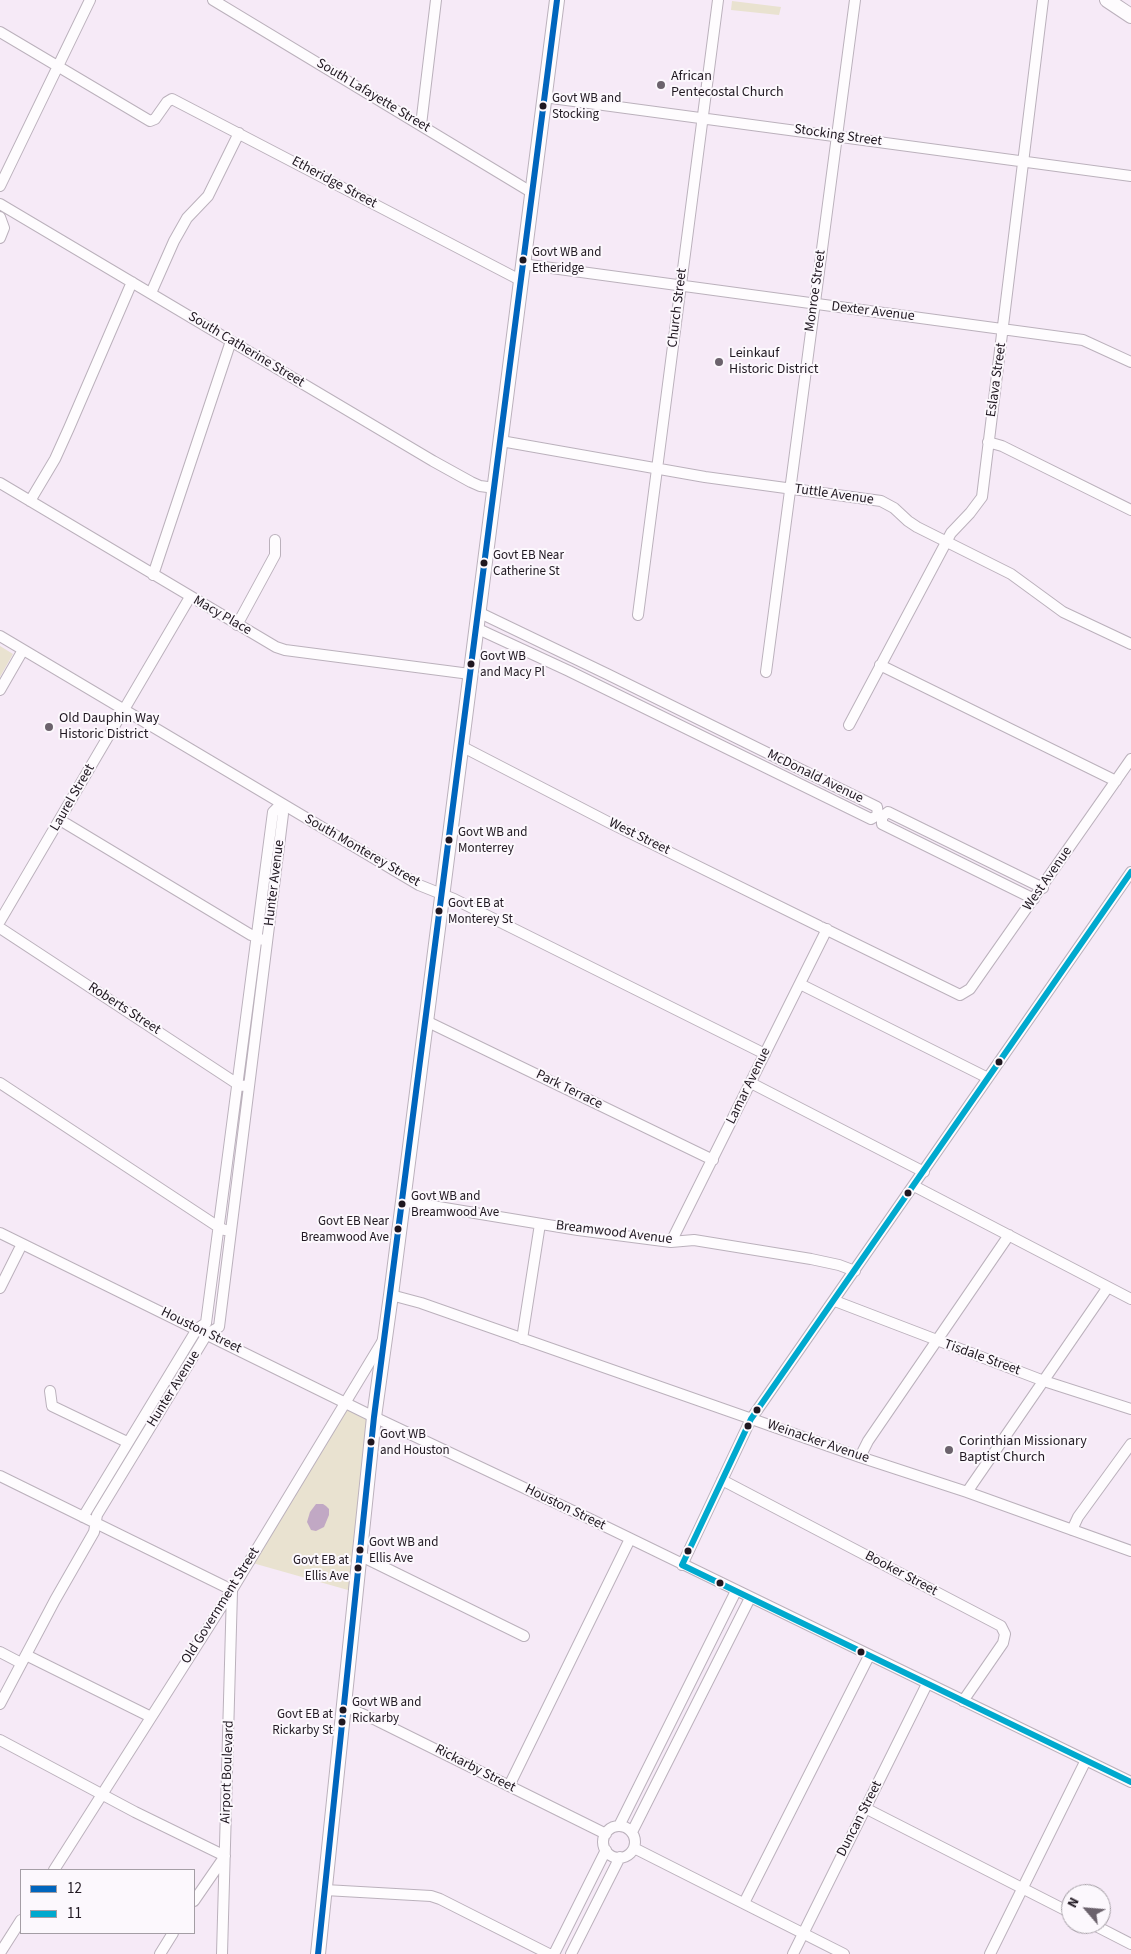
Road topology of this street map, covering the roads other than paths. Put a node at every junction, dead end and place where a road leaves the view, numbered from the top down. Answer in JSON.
{"nodes":[{"id":1,"x":90,"y":0,"type":"edge"},
{"id":2,"x":214,"y":0,"type":"edge"},
{"id":3,"x":436,"y":0,"type":"edge"},
{"id":4,"x":557,"y":0,"type":"edge"},
{"id":5,"x":718,"y":0,"type":"edge"},
{"id":6,"x":855,"y":0,"type":"edge"},
{"id":7,"x":1043,"y":0,"type":"edge"},
{"id":8,"x":1108,"y":0,"type":"edge"},
{"id":9,"x":1131,"y":16,"type":"edge"},
{"id":10,"x":0,"y":32,"type":"edge"},
{"id":11,"x":57,"y":67,"type":"junction"},
{"id":12,"x":544,"y":97,"type":"junction"},
{"id":13,"x":703,"y":118,"type":"junction"},
{"id":14,"x":421,"y":125,"type":"junction"},
{"id":15,"x":239,"y":133,"type":"junction"},
{"id":16,"x":837,"y":136,"type":"junction"},
{"id":17,"x":1024,"y":161,"type":"junction"},
{"id":18,"x":1131,"y":176,"type":"edge"},
{"id":19,"x":0,"y":186,"type":"edge"},
{"id":20,"x":531,"y":192,"type":"junction"},
{"id":21,"x":3,"y":206,"type":"edge"},
{"id":22,"x":0,"y":217,"type":"edge"},
{"id":23,"x":0,"y":238,"type":"edge"},
{"id":24,"x":522,"y":264,"type":"junction"},
{"id":25,"x":520,"y":280,"type":"junction"},
{"id":26,"x":132,"y":282,"type":"junction"},
{"id":27,"x":681,"y":286,"type":"junction"},
{"id":28,"x":151,"y":293,"type":"junction"},
{"id":29,"x":815,"y":304,"type":"junction"},
{"id":30,"x":1003,"y":329,"type":"junction"},
{"id":31,"x":231,"y":341,"type":"junction"},
{"id":32,"x":1131,"y":362,"type":"edge"},
{"id":33,"x":501,"y":441,"type":"junction"},
{"id":34,"x":988,"y":442,"type":"junction"},
{"id":35,"x":657,"y":470,"type":"junction"},
{"id":36,"x":0,"y":483,"type":"edge"},
{"id":37,"x":495,"y":488,"type":"junction"},
{"id":38,"x":790,"y":489,"type":"junction"},
{"id":39,"x":30,"y":501,"type":"junction"},
{"id":40,"x":1131,"y":510,"type":"edge"},
{"id":41,"x":275,"y":540,"type":"dead end"},
{"id":42,"x":946,"y":542,"type":"junction"},
{"id":43,"x":153,"y":575,"type":"junction"},
{"id":44,"x":190,"y":597,"type":"junction"},
{"id":45,"x":478,"y":612,"type":"junction"},
{"id":46,"x":638,"y":616,"type":"dead end"},
{"id":47,"x":237,"y":625,"type":"junction"},
{"id":48,"x":476,"y":628,"type":"junction"},
{"id":49,"x":0,"y":636,"type":"edge"},
{"id":50,"x":1131,"y":644,"type":"edge"},
{"id":51,"x":24,"y":650,"type":"junction"},
{"id":52,"x":880,"y":665,"type":"junction"},
{"id":53,"x":766,"y":672,"type":"dead end"},
{"id":54,"x":470,"y":674,"type":"junction"},
{"id":55,"x":0,"y":690,"type":"edge"},
{"id":56,"x":124,"y":710,"type":"junction"},
{"id":57,"x":849,"y":725,"type":"dead end"},
{"id":58,"x":461,"y":746,"type":"junction"},
{"id":59,"x":1131,"y":759,"type":"edge"},
{"id":60,"x":1116,"y":781,"type":"junction"},
{"id":61,"x":280,"y":806,"type":"junction"},
{"id":62,"x":60,"y":820,"type":"junction"},
{"id":63,"x":1131,"y":872,"type":"edge"},
{"id":64,"x":1043,"y":888,"type":"junction"},
{"id":65,"x":442,"y":895,"type":"junction"},
{"id":66,"x":1034,"y":899,"type":"junction"},
{"id":67,"x":0,"y":921,"type":"edge"},
{"id":68,"x":823,"y":927,"type":"junction"},
{"id":69,"x":0,"y":928,"type":"edge"},
{"id":70,"x":257,"y":939,"type":"junction"},
{"id":71,"x":268,"y":941,"type":"junction"},
{"id":72,"x":800,"y":984,"type":"junction"},
{"id":73,"x":960,"y":995,"type":"joint"},
{"id":74,"x":426,"y":1021,"type":"junction"},
{"id":75,"x":765,"y":1054,"type":"junction"},
{"id":76,"x":988,"y":1078,"type":"junction"},
{"id":77,"x":751,"y":1082,"type":"junction"},
{"id":78,"x":0,"y":1083,"type":"edge"},
{"id":79,"x":244,"y":1086,"type":"junction"},
{"id":80,"x":713,"y":1160,"type":"junction"},
{"id":81,"x":924,"y":1172,"type":"junction"},
{"id":82,"x":914,"y":1186,"type":"junction"},
{"id":83,"x":402,"y":1201,"type":"junction"},
{"id":84,"x":540,"y":1224,"type":"junction"},
{"id":85,"x":220,"y":1228,"type":"junction"},
{"id":86,"x":231,"y":1232,"type":"junction"},
{"id":87,"x":0,"y":1233,"type":"edge"},
{"id":88,"x":1009,"y":1235,"type":"junction"},
{"id":89,"x":671,"y":1242,"type":"junction"},
{"id":90,"x":22,"y":1244,"type":"junction"},
{"id":91,"x":855,"y":1271,"type":"junction"},
{"id":92,"x":1108,"y":1287,"type":"junction"},
{"id":93,"x":0,"y":1288,"type":"edge"},
{"id":94,"x":391,"y":1295,"type":"junction"},
{"id":95,"x":1131,"y":1299,"type":"edge"},
{"id":96,"x":834,"y":1301,"type":"junction"},
{"id":97,"x":197,"y":1329,"type":"junction"},
{"id":98,"x":207,"y":1334,"type":"junction"},
{"id":99,"x":384,"y":1339,"type":"junction"},
{"id":100,"x":522,"y":1340,"type":"junction"},
{"id":101,"x":936,"y":1341,"type":"junction"},
{"id":102,"x":1044,"y":1381,"type":"junction"},
{"id":103,"x":50,"y":1390,"type":"dead end"},
{"id":104,"x":346,"y":1402,"type":"junction"},
{"id":105,"x":1131,"y":1410,"type":"edge"},
{"id":106,"x":374,"y":1417,"type":"junction"},
{"id":107,"x":751,"y":1419,"type":"junction"},
{"id":108,"x":127,"y":1442,"type":"junction"},
{"id":109,"x":1131,"y":1444,"type":"edge"},
{"id":110,"x":860,"y":1457,"type":"junction"},
{"id":111,"x":0,"y":1476,"type":"edge"},
{"id":112,"x":722,"y":1480,"type":"junction"},
{"id":113,"x":967,"y":1492,"type":"junction"},
{"id":114,"x":83,"y":1517,"type":"junction"},
{"id":115,"x":96,"y":1524,"type":"junction"},
{"id":116,"x":1072,"y":1530,"type":"junction"},
{"id":117,"x":630,"y":1539,"type":"junction"},
{"id":118,"x":1131,"y":1551,"type":"edge"},
{"id":119,"x":359,"y":1555,"type":"junction"},
{"id":120,"x":682,"y":1565,"type":"junction"},
{"id":121,"x":232,"y":1590,"type":"junction"},
{"id":122,"x":736,"y":1591,"type":"junction"},
{"id":123,"x":750,"y":1598,"type":"junction"},
{"id":124,"x":524,"y":1636,"type":"dead end"},
{"id":125,"x":0,"y":1652,"type":"edge"},
{"id":126,"x":869,"y":1656,"type":"junction"},
{"id":127,"x":24,"y":1659,"type":"junction"},
{"id":128,"x":927,"y":1684,"type":"junction"},
{"id":129,"x":963,"y":1701,"type":"junction"},
{"id":130,"x":0,"y":1704,"type":"edge"},
{"id":131,"x":344,"y":1706,"type":"junction"},
{"id":132,"x":151,"y":1718,"type":"junction"},
{"id":133,"x":671,"y":1722,"type":"junction"},
{"id":134,"x":684,"y":1728,"type":"junction"},
{"id":135,"x":0,"y":1740,"type":"edge"},
{"id":136,"x":1086,"y":1760,"type":"junction"},
{"id":137,"x":1131,"y":1782,"type":"edge"},
{"id":138,"x":509,"y":1786,"type":"junction"},
{"id":139,"x":103,"y":1794,"type":"junction"},
{"id":140,"x":866,"y":1808,"type":"junction"},
{"id":141,"x":619,"y":1826,"type":"junction"},
{"id":142,"x":632,"y":1832,"type":"junction"},
{"id":143,"x":606,"y":1834,"type":"junction"},
{"id":144,"x":634,"y":1848,"type":"junction"},
{"id":145,"x":606,"y":1850,"type":"junction"},
{"id":146,"x":225,"y":1856,"type":"junction"},
{"id":147,"x":620,"y":1857,"type":"junction"},
{"id":148,"x":55,"y":1869,"type":"edge"},
{"id":149,"x":1022,"y":1888,"type":"junction"},
{"id":150,"x":325,"y":1890,"type":"junction"},
{"id":151,"x":195,"y":1900,"type":"edge"},
{"id":152,"x":744,"y":1903,"type":"junction"},
{"id":153,"x":1061,"y":1908,"type":"edge"},
{"id":154,"x":20,"y":1922,"type":"edge"},
{"id":155,"x":803,"y":1933,"type":"junction"},
{"id":156,"x":172,"y":1934,"type":"edge"},
{"id":157,"x":1111,"y":1934,"type":"edge"},
{"id":158,"x":1131,"y":1944,"type":"edge"},
{"id":159,"x":0,"y":1953,"type":"edge"},
{"id":160,"x":160,"y":1954,"type":"edge"},
{"id":161,"x":222,"y":1954,"type":"edge"},
{"id":162,"x":318,"y":1954,"type":"edge"},
{"id":163,"x":549,"y":1954,"type":"edge"},
{"id":164,"x":554,"y":1954,"type":"edge"},
{"id":165,"x":571,"y":1954,"type":"edge"},
{"id":166,"x":793,"y":1954,"type":"edge"},
{"id":167,"x":844,"y":1954,"type":"edge"},
{"id":168,"x":990,"y":1954,"type":"edge"}],
"edges":[{"from":1,"to":11,"type":"street"},
{"from":2,"to":14,"type":"street","name":"South Lafayette Street"},
{"from":3,"to":14,"type":"street"},
{"from":4,"to":12,"type":"main road"},
{"from":5,"to":13,"type":"street","name":"Church Street"},
{"from":6,"to":16,"type":"street","name":"Monroe Street"},
{"from":7,"to":17,"type":"street","name":"Eslava Street"},
{"from":8,"to":9,"type":"main road"},
{"from":10,"to":11,"type":"street"},
{"from":11,"to":15,"type":"street","name":"Etheridge Street"},
{"from":11,"to":19,"type":"street"},
{"from":12,"to":13,"type":"street","name":"Stocking Street"},
{"from":12,"to":20,"type":"main road"},
{"from":13,"to":16,"type":"street","name":"Stocking Street"},
{"from":13,"to":27,"type":"street","name":"Church Street"},
{"from":14,"to":20,"type":"street","name":"South Lafayette Street"},
{"from":15,"to":25,"type":"street","name":"Etheridge Street"},
{"from":15,"to":28,"type":"street"},
{"from":16,"to":17,"type":"street","name":"Stocking Street"},
{"from":16,"to":29,"type":"street","name":"Monroe Street"},
{"from":17,"to":18,"type":"street","name":"Stocking Street"},
{"from":17,"to":30,"type":"street","name":"Eslava Street"},
{"from":20,"to":24,"type":"main road"},
{"from":21,"to":22,"type":"street"},
{"from":21,"to":26,"type":"street","name":"South Catherine Street"},
{"from":22,"to":23,"type":"street"},
{"from":24,"to":25,"type":"main road"},
{"from":24,"to":27,"type":"street","name":"Dexter Avenue"},
{"from":25,"to":33,"type":"main road"},
{"from":26,"to":28,"type":"street","name":"South Catherine Street"},
{"from":26,"to":39,"type":"street"},
{"from":27,"to":29,"type":"street","name":"Dexter Avenue"},
{"from":27,"to":35,"type":"street","name":"Church Street"},
{"from":28,"to":31,"type":"street","name":"South Catherine Street"},
{"from":29,"to":30,"type":"street","name":"Dexter Avenue"},
{"from":29,"to":38,"type":"street","name":"Monroe Street"},
{"from":30,"to":32,"type":"street","name":"Dexter Avenue"},
{"from":30,"to":34,"type":"street","name":"Eslava Street"},
{"from":31,"to":37,"type":"street","name":"South Catherine Street"},
{"from":31,"to":43,"type":"street"},
{"from":33,"to":35,"type":"street","name":"Tuttle Avenue"},
{"from":33,"to":37,"type":"main road"},
{"from":34,"to":40,"type":"street"},
{"from":34,"to":42,"type":"street","name":"Eslava Street"},
{"from":35,"to":38,"type":"street","name":"Tuttle Avenue"},
{"from":35,"to":46,"type":"street","name":"Church Street"},
{"from":36,"to":39,"type":"street","name":"Macy Place"},
{"from":37,"to":45,"type":"main road"},
{"from":38,"to":42,"type":"street","name":"Tuttle Avenue"},
{"from":38,"to":53,"type":"street","name":"Monroe Street"},
{"from":39,"to":43,"type":"street","name":"Macy Place"},
{"from":41,"to":47,"type":"street"},
{"from":42,"to":50,"type":"street","name":"Tuttle Avenue"},
{"from":42,"to":52,"type":"street","name":"Eslava Street"},
{"from":43,"to":44,"type":"street","name":"Macy Place"},
{"from":44,"to":47,"type":"street","name":"Macy Place"},
{"from":44,"to":56,"type":"street","name":"Laurel Street"},
{"from":45,"to":48,"type":"main road"},
{"from":45,"to":48,"type":"street","name":"McDonald Avenue"},
{"from":47,"to":54,"type":"street","name":"Macy Place"},
{"from":48,"to":54,"type":"main road"},
{"from":49,"to":51,"type":"street","name":"South Monterey Street"},
{"from":51,"to":55,"type":"street"},
{"from":51,"to":56,"type":"street","name":"South Monterey Street"},
{"from":52,"to":57,"type":"street","name":"Eslava Street"},
{"from":52,"to":60,"type":"street"},
{"from":54,"to":58,"type":"main road"},
{"from":56,"to":61,"type":"street","name":"South Monterey Street"},
{"from":56,"to":62,"type":"street","name":"Laurel Street"},
{"from":58,"to":65,"type":"main road"},
{"from":58,"to":68,"type":"street","name":"West Street"},
{"from":59,"to":60,"type":"street","name":"West Avenue"},
{"from":60,"to":64,"type":"street","name":"West Avenue"},
{"from":61,"to":65,"type":"street","name":"South Monterey Street"},
{"from":61,"to":70,"type":"street","name":"Hunter Avenue"},
{"from":61,"to":71,"type":"street","name":"Hunter Avenue"},
{"from":62,"to":67,"type":"street","name":"Laurel Street"},
{"from":62,"to":70,"type":"street"},
{"from":63,"to":76,"type":"street"},
{"from":64,"to":66,"type":"street","name":"West Avenue"},
{"from":64,"to":66,"type":"street"},
{"from":65,"to":74,"type":"main road"},
{"from":65,"to":75,"type":"street","name":"South Monterey Street"},
{"from":66,"to":73,"type":"street","name":"West Avenue"},
{"from":68,"to":72,"type":"street","name":"Lamar Avenue"},
{"from":68,"to":73,"type":"street","name":"West Street"},
{"from":69,"to":79,"type":"street","name":"Roberts Street"},
{"from":70,"to":71,"type":"street"},
{"from":70,"to":79,"type":"street","name":"Hunter Avenue"},
{"from":71,"to":79,"type":"street","name":"Hunter Avenue"},
{"from":72,"to":75,"type":"street","name":"Lamar Avenue"},
{"from":72,"to":76,"type":"street"},
{"from":74,"to":80,"type":"street","name":"Park Terrace"},
{"from":74,"to":83,"type":"main road"},
{"from":75,"to":77,"type":"street","name":"Lamar Avenue"},
{"from":76,"to":81,"type":"street"},
{"from":77,"to":80,"type":"street","name":"Lamar Avenue"},
{"from":77,"to":81,"type":"street"},
{"from":78,"to":85,"type":"street"},
{"from":79,"to":85,"type":"street","name":"Hunter Avenue"},
{"from":79,"to":86,"type":"street","name":"Hunter Avenue"},
{"from":80,"to":89,"type":"street","name":"Lamar Avenue"},
{"from":81,"to":82,"type":"street"},
{"from":82,"to":88,"type":"street"},
{"from":82,"to":91,"type":"street"},
{"from":83,"to":84,"type":"street","name":"Breamwood Avenue"},
{"from":83,"to":94,"type":"main road"},
{"from":84,"to":89,"type":"street","name":"Breamwood Avenue"},
{"from":84,"to":100,"type":"street"},
{"from":85,"to":86,"type":"street"},
{"from":85,"to":97,"type":"street","name":"Hunter Avenue"},
{"from":86,"to":98,"type":"street","name":"Hunter Avenue"},
{"from":87,"to":90,"type":"street","name":"Houston Street"},
{"from":88,"to":92,"type":"street"},
{"from":88,"to":101,"type":"street"},
{"from":89,"to":91,"type":"street","name":"Breamwood Avenue"},
{"from":90,"to":93,"type":"street"},
{"from":90,"to":97,"type":"street","name":"Houston Street"},
{"from":91,"to":96,"type":"street"},
{"from":92,"to":95,"type":"street"},
{"from":92,"to":102,"type":"street"},
{"from":94,"to":99,"type":"main road"},
{"from":94,"to":100,"type":"street","name":"Weinacker Avenue"},
{"from":96,"to":101,"type":"street","name":"Tisdale Street"},
{"from":96,"to":107,"type":"street"},
{"from":97,"to":98,"type":"street","name":"Houston Street"},
{"from":97,"to":108,"type":"street","name":"Hunter Avenue"},
{"from":98,"to":104,"type":"street","name":"Houston Street"},
{"from":98,"to":115,"type":"street","name":"Hunter Avenue"},
{"from":99,"to":104,"type":"street","name":"Old Government Street"},
{"from":99,"to":106,"type":"main road"},
{"from":100,"to":107,"type":"street","name":"Weinacker Avenue"},
{"from":101,"to":102,"type":"street","name":"Tisdale Street"},
{"from":101,"to":110,"type":"street"},
{"from":102,"to":105,"type":"street","name":"Tisdale Street"},
{"from":102,"to":113,"type":"street"},
{"from":103,"to":108,"type":"street"},
{"from":104,"to":106,"type":"street","name":"Houston Street"},
{"from":104,"to":121,"type":"street","name":"Old Government Street"},
{"from":106,"to":117,"type":"street","name":"Houston Street"},
{"from":106,"to":119,"type":"main road"},
{"from":107,"to":110,"type":"street","name":"Weinacker Avenue"},
{"from":107,"to":112,"type":"street"},
{"from":108,"to":114,"type":"street","name":"Hunter Avenue"},
{"from":109,"to":116,"type":"street"},
{"from":110,"to":113,"type":"street","name":"Weinacker Avenue"},
{"from":111,"to":114,"type":"street"},
{"from":112,"to":120,"type":"street"},
{"from":112,"to":129,"type":"street","name":"Booker Street"},
{"from":113,"to":116,"type":"street","name":"Weinacker Avenue"},
{"from":114,"to":115,"type":"street"},
{"from":115,"to":121,"type":"street"},
{"from":115,"to":127,"type":"street","name":"Hunter Avenue"},
{"from":116,"to":118,"type":"street","name":"Weinacker Avenue"},
{"from":117,"to":120,"type":"street","name":"Houston Street"},
{"from":117,"to":138,"type":"street"},
{"from":119,"to":124,"type":"street"},
{"from":119,"to":131,"type":"main road"},
{"from":120,"to":122,"type":"street","name":"Houston Street"},
{"from":121,"to":132,"type":"street","name":"Old Government Street"},
{"from":121,"to":146,"type":"street","name":"Airport Boulevard"},
{"from":122,"to":123,"type":"street","name":"Houston Street"},
{"from":122,"to":133,"type":"street"},
{"from":123,"to":126,"type":"street","name":"Houston Street"},
{"from":123,"to":134,"type":"street"},
{"from":125,"to":127,"type":"street"},
{"from":126,"to":128,"type":"street","name":"Houston Street"},
{"from":126,"to":152,"type":"street"},
{"from":127,"to":130,"type":"street","name":"Hunter Avenue"},
{"from":127,"to":132,"type":"street"},
{"from":128,"to":129,"type":"street","name":"Houston Street"},
{"from":128,"to":140,"type":"street","name":"Duncan Street"},
{"from":129,"to":136,"type":"street","name":"Houston Street"},
{"from":131,"to":138,"type":"street","name":"Rickarby Street"},
{"from":131,"to":150,"type":"main road"},
{"from":132,"to":139,"type":"street","name":"Old Government Street"},
{"from":133,"to":134,"type":"street"},
{"from":133,"to":141,"type":"street"},
{"from":134,"to":142,"type":"street"},
{"from":135,"to":139,"type":"street"},
{"from":136,"to":137,"type":"street","name":"Houston Street"},
{"from":136,"to":149,"type":"street"},
{"from":138,"to":143,"type":"street","name":"Rickarby Street"},
{"from":139,"to":146,"type":"street"},
{"from":139,"to":148,"type":"street","name":"Old Government Street"},
{"from":140,"to":149,"type":"street"},
{"from":140,"to":155,"type":"street","name":"Duncan Street"},
{"from":141,"to":142,"type":"street"},
{"from":141,"to":143,"type":"street"},
{"from":142,"to":144,"type":"street"},
{"from":143,"to":145,"type":"street"},
{"from":144,"to":147,"type":"street"},
{"from":144,"to":152,"type":"street"},
{"from":145,"to":147,"type":"street"},
{"from":145,"to":164,"type":"street"},
{"from":146,"to":151,"type":"street"},
{"from":146,"to":161,"type":"street","name":"Airport Boulevard"},
{"from":147,"to":165,"type":"street"},
{"from":149,"to":153,"type":"street"},
{"from":149,"to":168,"type":"street"},
{"from":150,"to":162,"type":"main road"},
{"from":150,"to":163,"type":"street"},
{"from":152,"to":155,"type":"street"},
{"from":154,"to":159,"type":"street"},
{"from":155,"to":166,"type":"street","name":"Duncan Street"},
{"from":155,"to":167,"type":"street"},
{"from":156,"to":160,"type":"street"},
{"from":157,"to":158,"type":"street"}]}
